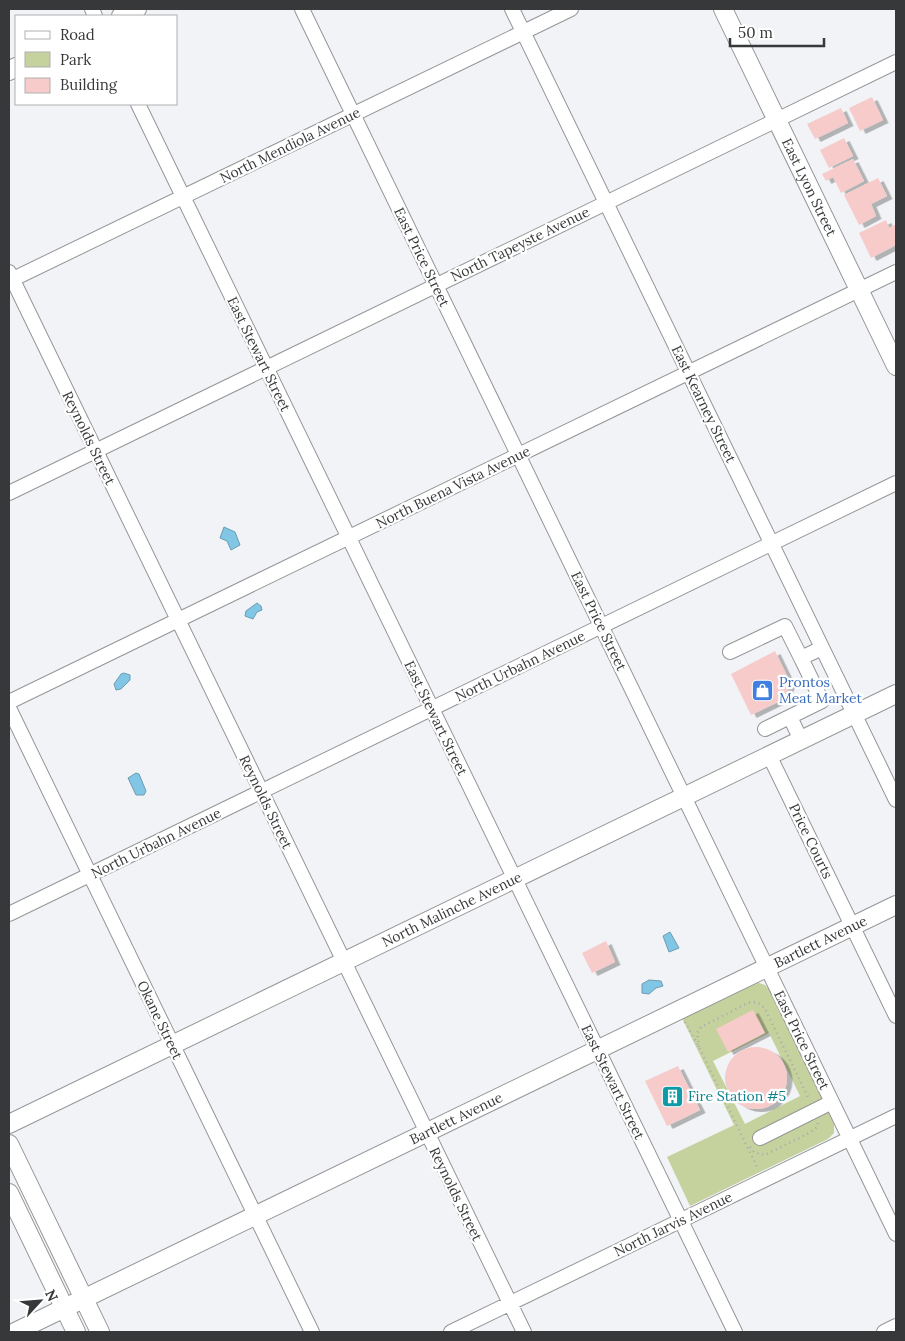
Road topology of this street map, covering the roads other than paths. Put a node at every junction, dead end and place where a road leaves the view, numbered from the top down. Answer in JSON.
{"nodes":[{"id":1,"x":137,"y":9,"type":"edge"},
{"id":2,"x":302,"y":9,"type":"edge"},
{"id":3,"x":512,"y":9,"type":"edge"},
{"id":4,"x":571,"y":9,"type":"edge"},
{"id":5,"x":723,"y":9,"type":"edge"},
{"id":6,"x":123,"y":15,"type":"edge"},
{"id":7,"x":523,"y":32,"type":"junction"},
{"id":8,"x":896,"y":62,"type":"edge"},
{"id":9,"x":138,"y":105,"type":"edge"},
{"id":10,"x":353,"y":114,"type":"junction"},
{"id":11,"x":777,"y":120,"type":"junction"},
{"id":12,"x":183,"y":196,"type":"junction"},
{"id":13,"x":606,"y":202,"type":"junction"},
{"id":14,"x":896,"y":272,"type":"edge"},
{"id":15,"x":10,"y":277,"type":"edge"},
{"id":16,"x":436,"y":285,"type":"junction"},
{"id":17,"x":860,"y":290,"type":"junction"},
{"id":18,"x":896,"y":366,"type":"edge"},
{"id":19,"x":266,"y":368,"type":"junction"},
{"id":20,"x":689,"y":373,"type":"junction"},
{"id":21,"x":96,"y":451,"type":"junction"},
{"id":22,"x":519,"y":456,"type":"junction"},
{"id":23,"x":896,"y":483,"type":"edge"},
{"id":24,"x":9,"y":493,"type":"edge"},
{"id":25,"x":349,"y":538,"type":"junction"},
{"id":26,"x":772,"y":544,"type":"junction"},
{"id":27,"x":806,"y":615,"type":"junction"},
{"id":28,"x":178,"y":620,"type":"junction"},
{"id":29,"x":601,"y":626,"type":"junction"},
{"id":30,"x":785,"y":626,"type":"junction"},
{"id":31,"x":822,"y":648,"type":"junction"},
{"id":32,"x":730,"y":652,"type":"dead end"},
{"id":33,"x":801,"y":658,"type":"junction"},
{"id":34,"x":896,"y":694,"type":"edge"},
{"id":35,"x":9,"y":702,"type":"edge"},
{"id":36,"x":9,"y":708,"type":"edge"},
{"id":37,"x":432,"y":709,"type":"junction"},
{"id":38,"x":855,"y":714,"type":"junction"},
{"id":39,"x":790,"y":717,"type":"junction"},
{"id":40,"x":766,"y":729,"type":"dead end"},
{"id":41,"x":801,"y":740,"type":"junction"},
{"id":42,"x":769,"y":756,"type":"junction"},
{"id":43,"x":261,"y":792,"type":"junction"},
{"id":44,"x":684,"y":797,"type":"junction"},
{"id":45,"x":896,"y":800,"type":"edge"},
{"id":46,"x":90,"y":875,"type":"junction"},
{"id":47,"x":514,"y":879,"type":"junction"},
{"id":48,"x":896,"y":905,"type":"edge"},
{"id":49,"x":9,"y":914,"type":"edge"},
{"id":50,"x":852,"y":926,"type":"junction"},
{"id":51,"x":343,"y":962,"type":"junction"},
{"id":52,"x":767,"y":968,"type":"junction"},
{"id":53,"x":896,"y":1016,"type":"edge"},
{"id":54,"x":172,"y":1045,"type":"junction"},
{"id":55,"x":598,"y":1050,"type":"junction"},
{"id":56,"x":832,"y":1102,"type":"junction"},
{"id":57,"x":896,"y":1116,"type":"edge"},
{"id":58,"x":9,"y":1124,"type":"edge"},
{"id":59,"x":426,"y":1133,"type":"junction"},
{"id":60,"x":850,"y":1138,"type":"junction"},
{"id":61,"x":753,"y":1140,"type":"road end"},
{"id":62,"x":9,"y":1144,"type":"edge"},
{"id":63,"x":9,"y":1193,"type":"edge"},
{"id":64,"x":256,"y":1216,"type":"junction"},
{"id":65,"x":680,"y":1220,"type":"junction"},
{"id":66,"x":896,"y":1234,"type":"edge"},
{"id":67,"x":84,"y":1299,"type":"junction"},
{"id":68,"x":510,"y":1304,"type":"junction"},
{"id":69,"x":65,"y":1308,"type":"junction"},
{"id":70,"x":896,"y":1326,"type":"edge"},
{"id":71,"x":15,"y":1332,"type":"edge"},
{"id":72,"x":76,"y":1332,"type":"edge"},
{"id":73,"x":100,"y":1332,"type":"edge"},
{"id":74,"x":312,"y":1332,"type":"edge"},
{"id":75,"x":451,"y":1332,"type":"edge"},
{"id":76,"x":524,"y":1332,"type":"edge"},
{"id":77,"x":735,"y":1332,"type":"edge"},
{"id":78,"x":884,"y":1332,"type":"edge"}],
"edges":[{"from":1,"to":6,"type":"main road"},
{"from":2,"to":10,"type":"street","name":"East Price Street"},
{"from":3,"to":7,"type":"street","name":"East Kearney Street"},
{"from":4,"to":7,"type":"street","name":"North Mendiola Avenue"},
{"from":5,"to":11,"type":"main road","name":"East Lyon Street"},
{"from":7,"to":10,"type":"street","name":"North Mendiola Avenue"},
{"from":7,"to":13,"type":"street","name":"East Kearney Street"},
{"from":8,"to":11,"type":"street","name":"North Tapeyste Avenue"},
{"from":9,"to":12,"type":"street","name":"East Stewart Street"},
{"from":10,"to":12,"type":"street","name":"North Mendiola Avenue"},
{"from":10,"to":16,"type":"street","name":"East Price Street"},
{"from":11,"to":13,"type":"street","name":"North Tapeyste Avenue"},
{"from":11,"to":17,"type":"main road","name":"East Lyon Street"},
{"from":12,"to":15,"type":"street","name":"North Mendiola Avenue"},
{"from":12,"to":19,"type":"street","name":"East Stewart Street"},
{"from":13,"to":16,"type":"street","name":"North Tapeyste Avenue"},
{"from":13,"to":20,"type":"street","name":"East Kearney Street"},
{"from":14,"to":17,"type":"street","name":"North Buena Vista Avenue"},
{"from":15,"to":21,"type":"street","name":"Reynolds Street"},
{"from":16,"to":19,"type":"street","name":"North Tapeyste Avenue"},
{"from":16,"to":22,"type":"street","name":"East Price Street"},
{"from":17,"to":18,"type":"main road","name":"East Lyon Street"},
{"from":17,"to":20,"type":"street","name":"North Buena Vista Avenue"},
{"from":19,"to":21,"type":"street","name":"North Tapeyste Avenue"},
{"from":19,"to":25,"type":"street","name":"East Stewart Street"},
{"from":20,"to":22,"type":"street","name":"North Buena Vista Avenue"},
{"from":20,"to":26,"type":"street","name":"East Kearney Street"},
{"from":21,"to":24,"type":"street","name":"North Tapeyste Avenue"},
{"from":21,"to":28,"type":"street","name":"Reynolds Street"},
{"from":22,"to":25,"type":"street","name":"North Buena Vista Avenue"},
{"from":22,"to":29,"type":"street","name":"East Price Street"},
{"from":23,"to":26,"type":"street","name":"North Urbahn Avenue"},
{"from":25,"to":28,"type":"street","name":"North Buena Vista Avenue"},
{"from":25,"to":37,"type":"street","name":"East Stewart Street"},
{"from":26,"to":27,"type":"street","name":"East Kearney Street"},
{"from":26,"to":29,"type":"street","name":"North Urbahn Avenue"},
{"from":27,"to":30,"type":"street"},
{"from":27,"to":31,"type":"street","name":"East Kearney Street"},
{"from":28,"to":35,"type":"street","name":"North Buena Vista Avenue"},
{"from":28,"to":43,"type":"street","name":"Reynolds Street"},
{"from":29,"to":37,"type":"street","name":"North Urbahn Avenue"},
{"from":29,"to":44,"type":"street","name":"East Price Street"},
{"from":30,"to":32,"type":"street"},
{"from":30,"to":33,"type":"street"},
{"from":31,"to":33,"type":"street"},
{"from":31,"to":38,"type":"street","name":"East Kearney Street"},
{"from":33,"to":39,"type":"street"},
{"from":34,"to":38,"type":"main road","name":"North Malinche Avenue"},
{"from":36,"to":46,"type":"street","name":"Okane Street"},
{"from":37,"to":43,"type":"street","name":"North Urbahn Avenue"},
{"from":37,"to":47,"type":"street","name":"East Stewart Street"},
{"from":38,"to":41,"type":"main road","name":"North Malinche Avenue"},
{"from":38,"to":45,"type":"street","name":"East Kearney Street"},
{"from":39,"to":40,"type":"street"},
{"from":39,"to":41,"type":"street"},
{"from":41,"to":42,"type":"main road","name":"North Malinche Avenue"},
{"from":42,"to":44,"type":"main road","name":"North Malinche Avenue"},
{"from":42,"to":50,"type":"street","name":"Price Courts"},
{"from":43,"to":46,"type":"street","name":"North Urbahn Avenue"},
{"from":43,"to":51,"type":"street","name":"Reynolds Street"},
{"from":44,"to":47,"type":"main road","name":"North Malinche Avenue"},
{"from":44,"to":52,"type":"street","name":"East Price Street"},
{"from":46,"to":49,"type":"street","name":"North Urbahn Avenue"},
{"from":46,"to":54,"type":"street","name":"Okane Street"},
{"from":47,"to":51,"type":"main road","name":"North Malinche Avenue"},
{"from":47,"to":55,"type":"street","name":"East Stewart Street"},
{"from":48,"to":50,"type":"main road","name":"Bartlett Avenue"},
{"from":50,"to":52,"type":"main road","name":"Bartlett Avenue"},
{"from":50,"to":53,"type":"street","name":"Price Courts"},
{"from":51,"to":54,"type":"main road","name":"North Malinche Avenue"},
{"from":51,"to":59,"type":"street","name":"Reynolds Street"},
{"from":52,"to":55,"type":"main road","name":"Bartlett Avenue"},
{"from":52,"to":56,"type":"street","name":"East Price Street"},
{"from":54,"to":58,"type":"main road","name":"North Malinche Avenue"},
{"from":54,"to":64,"type":"street","name":"Okane Street"},
{"from":55,"to":59,"type":"main road","name":"Bartlett Avenue"},
{"from":55,"to":65,"type":"street","name":"East Stewart Street"},
{"from":56,"to":60,"type":"street","name":"East Price Street"},
{"from":56,"to":61,"type":"street"},
{"from":57,"to":60,"type":"street","name":"North Jarvis Avenue"},
{"from":59,"to":64,"type":"main road","name":"Bartlett Avenue"},
{"from":59,"to":68,"type":"street","name":"Reynolds Street"},
{"from":60,"to":65,"type":"street","name":"North Jarvis Avenue"},
{"from":60,"to":66,"type":"street","name":"East Price Street"},
{"from":62,"to":67,"type":"main road"},
{"from":63,"to":69,"type":"main road"},
{"from":64,"to":67,"type":"main road","name":"Bartlett Avenue"},
{"from":64,"to":74,"type":"street","name":"Okane Street"},
{"from":65,"to":68,"type":"street","name":"North Jarvis Avenue"},
{"from":65,"to":77,"type":"street","name":"East Stewart Street"},
{"from":67,"to":69,"type":"main road","name":"Bartlett Avenue"},
{"from":67,"to":73,"type":"main road"},
{"from":68,"to":75,"type":"street","name":"North Jarvis Avenue"},
{"from":68,"to":76,"type":"street","name":"Reynolds Street"},
{"from":69,"to":71,"type":"main road","name":"Bartlett Avenue"},
{"from":69,"to":72,"type":"main road"},
{"from":70,"to":78,"type":"street"}]}
